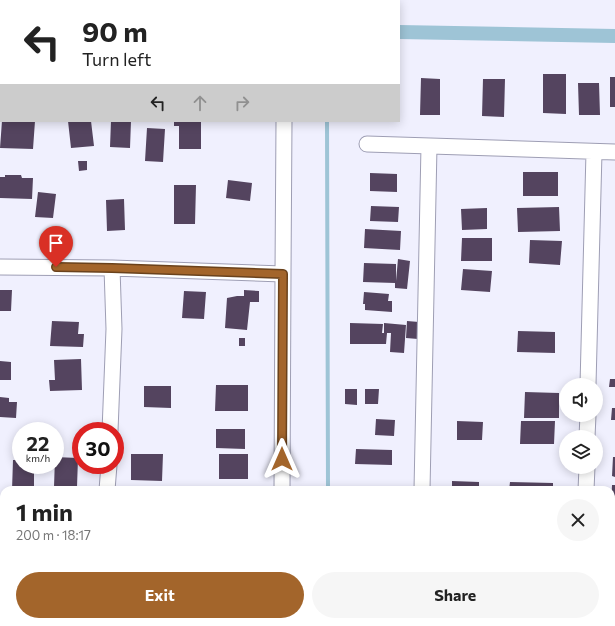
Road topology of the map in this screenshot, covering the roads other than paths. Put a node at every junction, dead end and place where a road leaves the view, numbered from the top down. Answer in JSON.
{"nodes":[{"id":1,"x":284,"y":122,"type":"edge"},
{"id":2,"x":367,"y":144,"type":"dead end"},
{"id":3,"x":429,"y":146,"type":"junction"},
{"id":4,"x":594,"y":152,"type":"junction"},
{"id":5,"x":615,"y":152,"type":"edge"},
{"id":6,"x":0,"y":267,"type":"edge"},
{"id":7,"x":112,"y":268,"type":"junction"},
{"id":8,"x":283,"y":274,"type":"junction"},
{"id":9,"x":588,"y":378,"type":"edge"},
{"id":10,"x":110,"y":422,"type":"edge"},
{"id":11,"x":109,"y":474,"type":"edge"},
{"id":12,"x":587,"y":474,"type":"edge"},
{"id":13,"x":108,"y":486,"type":"edge"},
{"id":14,"x":282,"y":486,"type":"edge"},
{"id":15,"x":422,"y":486,"type":"edge"},
{"id":16,"x":586,"y":486,"type":"edge"}],
"edges":[{"from":1,"to":8,"type":"street"},
{"from":2,"to":3,"type":"street"},
{"from":3,"to":4,"type":"street"},
{"from":3,"to":15,"type":"street"},
{"from":4,"to":5,"type":"street"},
{"from":4,"to":9,"type":"street"},
{"from":6,"to":7,"type":"street"},
{"from":7,"to":8,"type":"street"},
{"from":7,"to":10,"type":"street"},
{"from":8,"to":14,"type":"street"},
{"from":11,"to":13,"type":"street"},
{"from":12,"to":16,"type":"street"}]}
